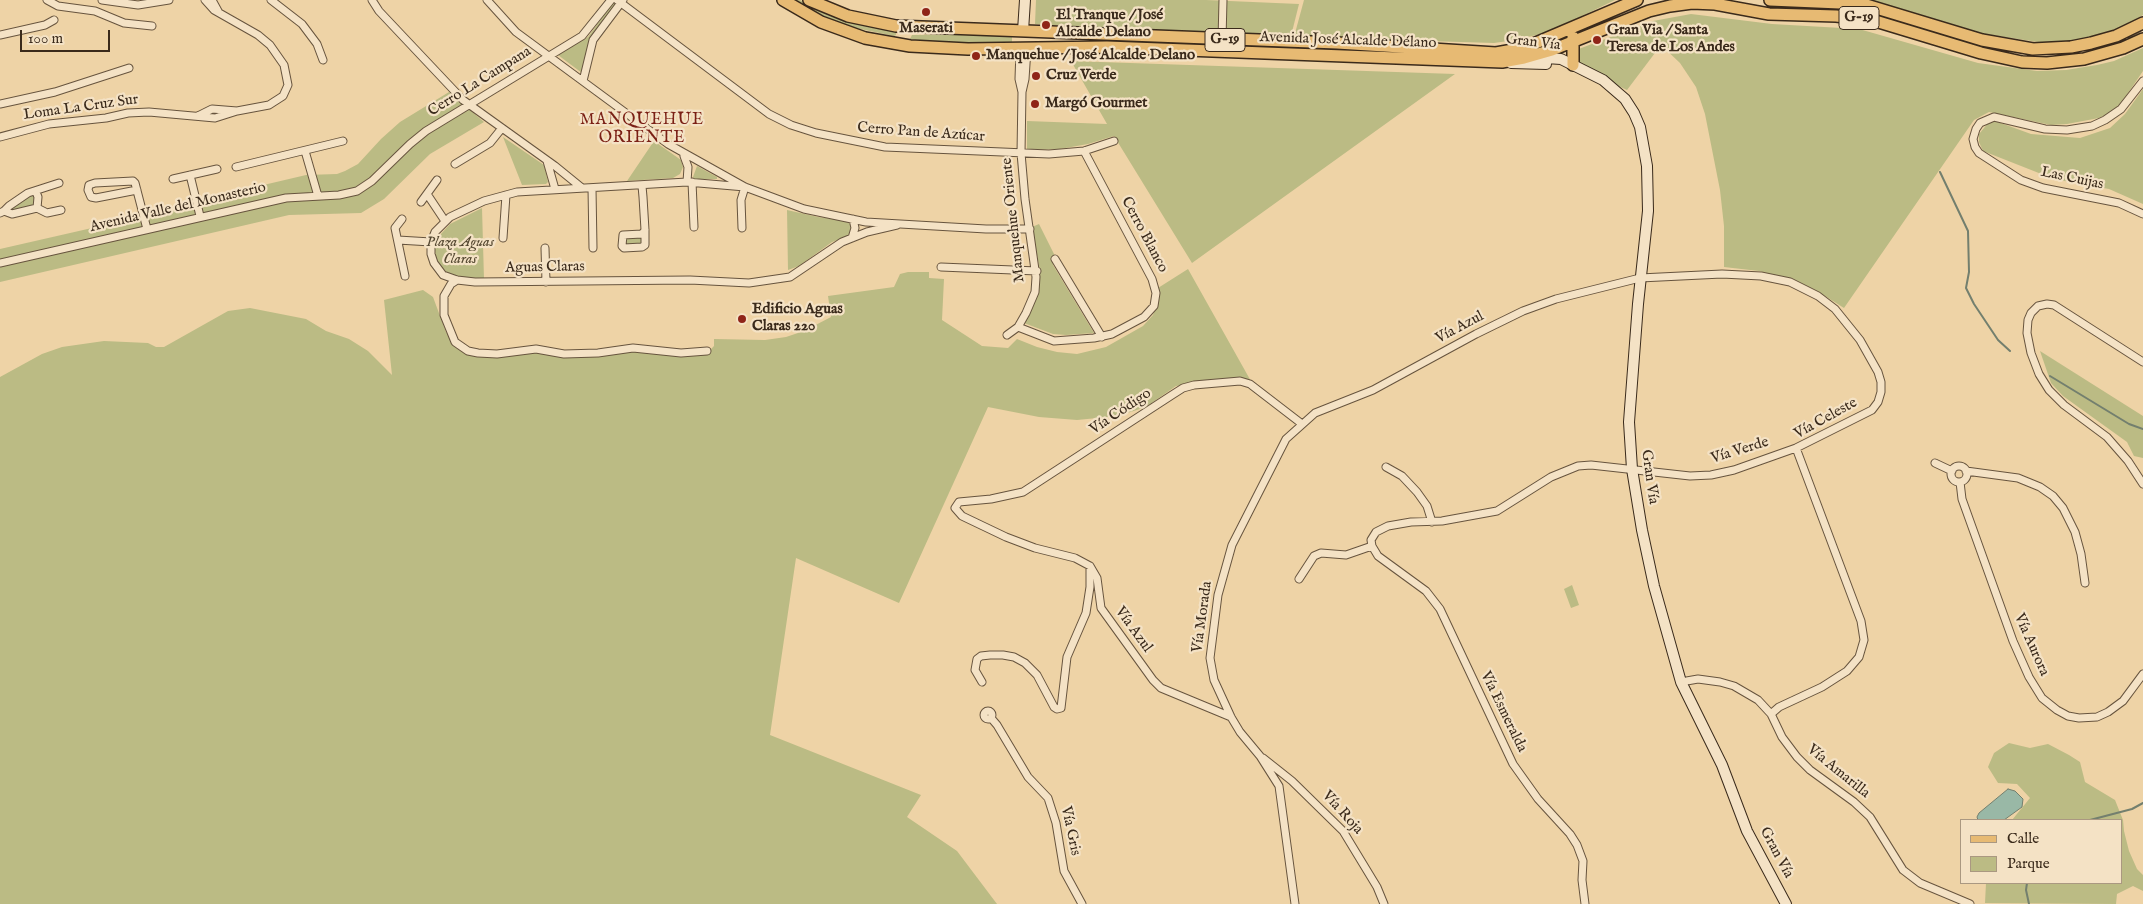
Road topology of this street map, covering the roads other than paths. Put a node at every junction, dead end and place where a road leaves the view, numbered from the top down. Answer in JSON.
{"nodes":[{"id":1,"x":47,"y":0,"type":"edge"},
{"id":2,"x":102,"y":0,"type":"edge"},
{"id":3,"x":169,"y":0,"type":"edge"},
{"id":4,"x":205,"y":0,"type":"edge"},
{"id":5,"x":212,"y":0,"type":"edge"},
{"id":6,"x":271,"y":0,"type":"edge"},
{"id":7,"x":372,"y":0,"type":"edge"},
{"id":8,"x":487,"y":0,"type":"edge"},
{"id":9,"x":611,"y":0,"type":"edge"},
{"id":10,"x":783,"y":0,"type":"edge"},
{"id":11,"x":809,"y":0,"type":"edge"},
{"id":12,"x":1025,"y":0,"type":"edge"},
{"id":13,"x":1223,"y":0,"type":"edge"},
{"id":14,"x":1638,"y":0,"type":"edge"},
{"id":15,"x":1664,"y":0,"type":"edge"},
{"id":16,"x":1770,"y":0,"type":"edge"},
{"id":17,"x":621,"y":1,"type":"edge"},
{"id":18,"x":218,"y":11,"type":"junction"},
{"id":19,"x":54,"y":20,"type":"dead end"},
{"id":20,"x":2143,"y":23,"type":"edge"},
{"id":21,"x":152,"y":26,"type":"dead end"},
{"id":22,"x":896,"y":26,"type":"junction"},
{"id":23,"x":1579,"y":26,"type":"junction"},
{"id":24,"x":954,"y":30,"type":"junction"},
{"id":25,"x":1604,"y":30,"type":"junction"},
{"id":26,"x":1023,"y":31,"type":"junction"},
{"id":27,"x":0,"y":35,"type":"edge"},
{"id":28,"x":2143,"y":39,"type":"edge"},
{"id":29,"x":1222,"y":40,"type":"junction"},
{"id":30,"x":1573,"y":43,"type":"junction"},
{"id":31,"x":888,"y":44,"type":"junction"},
{"id":32,"x":910,"y":46,"type":"junction"},
{"id":33,"x":1087,"y":48,"type":"junction"},
{"id":34,"x":1023,"y":49,"type":"junction"},
{"id":35,"x":549,"y":56,"type":"junction"},
{"id":36,"x":1531,"y":57,"type":"junction"},
{"id":37,"x":1499,"y":58,"type":"junction"},
{"id":38,"x":323,"y":60,"type":"dead end"},
{"id":39,"x":1570,"y":64,"type":"junction"},
{"id":40,"x":129,"y":68,"type":"dead end"},
{"id":41,"x":583,"y":81,"type":"junction"},
{"id":42,"x":2143,"y":81,"type":"edge"},
{"id":43,"x":0,"y":104,"type":"edge"},
{"id":44,"x":468,"y":104,"type":"junction"},
{"id":45,"x":502,"y":128,"type":"junction"},
{"id":46,"x":0,"y":137,"type":"edge"},
{"id":47,"x":343,"y":141,"type":"dead end"},
{"id":48,"x":1114,"y":141,"type":"dead end"},
{"id":49,"x":305,"y":151,"type":"junction"},
{"id":50,"x":1084,"y":151,"type":"junction"},
{"id":51,"x":1021,"y":153,"type":"junction"},
{"id":52,"x":684,"y":155,"type":"junction"},
{"id":53,"x":547,"y":161,"type":"junction"},
{"id":54,"x":698,"y":163,"type":"junction"},
{"id":55,"x":455,"y":164,"type":"dead end"},
{"id":56,"x":236,"y":167,"type":"dead end"},
{"id":57,"x":688,"y":167,"type":"junction"},
{"id":58,"x":217,"y":169,"type":"dead end"},
{"id":59,"x":190,"y":175,"type":"junction"},
{"id":60,"x":720,"y":175,"type":"junction"},
{"id":61,"x":173,"y":179,"type":"dead end"},
{"id":62,"x":437,"y":180,"type":"dead end"},
{"id":63,"x":690,"y":182,"type":"junction"},
{"id":64,"x":59,"y":183,"type":"dead end"},
{"id":65,"x":717,"y":184,"type":"junction"},
{"id":66,"x":642,"y":186,"type":"junction"},
{"id":67,"x":745,"y":187,"type":"junction"},
{"id":68,"x":362,"y":188,"type":"joint"},
{"id":69,"x":582,"y":188,"type":"junction"},
{"id":70,"x":592,"y":188,"type":"junction"},
{"id":71,"x":555,"y":189,"type":"junction"},
{"id":72,"x":137,"y":190,"type":"junction"},
{"id":73,"x":36,"y":192,"type":"junction"},
{"id":74,"x":427,"y":194,"type":"junction"},
{"id":75,"x":506,"y":195,"type":"junction"},
{"id":76,"x":318,"y":196,"type":"junction"},
{"id":77,"x":421,"y":202,"type":"dead end"},
{"id":78,"x":37,"y":208,"type":"junction"},
{"id":79,"x":61,"y":210,"type":"dead end"},
{"id":80,"x":2,"y":212,"type":"edge"},
{"id":81,"x":2143,"y":214,"type":"edge"},
{"id":82,"x":200,"y":216,"type":"junction"},
{"id":83,"x":402,"y":219,"type":"dead end"},
{"id":84,"x":853,"y":219,"type":"junction"},
{"id":85,"x":445,"y":221,"type":"junction"},
{"id":86,"x":897,"y":224,"type":"junction"},
{"id":87,"x":694,"y":228,"type":"dead end"},
{"id":88,"x":742,"y":228,"type":"dead end"},
{"id":89,"x":147,"y":229,"type":"junction"},
{"id":90,"x":1030,"y":229,"type":"junction"},
{"id":91,"x":645,"y":230,"type":"dead end"},
{"id":92,"x":504,"y":238,"type":"dead end"},
{"id":93,"x":852,"y":238,"type":"junction"},
{"id":94,"x":398,"y":240,"type":"junction"},
{"id":95,"x":431,"y":242,"type":"junction"},
{"id":96,"x":545,"y":248,"type":"dead end"},
{"id":97,"x":593,"y":248,"type":"dead end"},
{"id":98,"x":1055,"y":259,"type":"dead end"},
{"id":99,"x":0,"y":263,"type":"edge"},
{"id":100,"x":941,"y":267,"type":"dead end"},
{"id":101,"x":1036,"y":272,"type":"junction"},
{"id":102,"x":405,"y":276,"type":"dead end"},
{"id":103,"x":1640,"y":278,"type":"junction"},
{"id":104,"x":457,"y":280,"type":"junction"},
{"id":105,"x":546,"y":282,"type":"junction"},
{"id":106,"x":1018,"y":328,"type":"junction"},
{"id":107,"x":1007,"y":336,"type":"dead end"},
{"id":108,"x":1102,"y":337,"type":"junction"},
{"id":109,"x":707,"y":351,"type":"dead end"},
{"id":110,"x":2143,"y":362,"type":"edge"},
{"id":111,"x":1302,"y":424,"type":"junction"},
{"id":112,"x":1796,"y":448,"type":"junction"},
{"id":113,"x":1935,"y":463,"type":"dead end"},
{"id":114,"x":1386,"y":467,"type":"dead end"},
{"id":115,"x":1632,"y":469,"type":"junction"},
{"id":116,"x":1952,"y":471,"type":"junction"},
{"id":117,"x":1966,"y":471,"type":"junction"},
{"id":118,"x":1960,"y":482,"type":"junction"},
{"id":119,"x":2143,"y":484,"type":"edge"},
{"id":120,"x":1432,"y":522,"type":"junction"},
{"id":121,"x":1372,"y":546,"type":"junction"},
{"id":122,"x":1090,"y":566,"type":"junction"},
{"id":123,"x":1299,"y":578,"type":"dead end"},
{"id":124,"x":2084,"y":583,"type":"dead end"},
{"id":125,"x":2143,"y":674,"type":"edge"},
{"id":126,"x":982,"y":682,"type":"dead end"},
{"id":127,"x":1682,"y":682,"type":"junction"},
{"id":128,"x":1771,"y":714,"type":"junction"},
{"id":129,"x":1231,"y":717,"type":"junction"},
{"id":130,"x":991,"y":718,"type":"dead end"},
{"id":131,"x":1260,"y":756,"type":"junction"},
{"id":132,"x":1082,"y":904,"type":"edge"},
{"id":133,"x":1295,"y":904,"type":"edge"},
{"id":134,"x":1384,"y":904,"type":"edge"},
{"id":135,"x":1585,"y":904,"type":"edge"},
{"id":136,"x":1786,"y":904,"type":"edge"},
{"id":137,"x":1970,"y":904,"type":"edge"}],
"edges":[{"from":1,"to":21,"type":"street"},
{"from":2,"to":3,"type":"street"},
{"from":4,"to":18,"type":"street","name":"Loma La Cruz Sur"},
{"from":5,"to":18,"type":"street"},
{"from":6,"to":38,"type":"street"},
{"from":7,"to":44,"type":"street"},
{"from":8,"to":35,"type":"street"},
{"from":9,"to":35,"type":"street","name":"Cerro La Campana"},
{"from":10,"to":31,"type":"main road","name":"Avenida José Alcalde Délano","number":"G-19"},
{"from":11,"to":22,"type":"main road","name":"Avenida José Alcalde Délano","number":"G-19"},
{"from":12,"to":26,"type":"main road"},
{"from":13,"to":29,"type":"street"},
{"from":14,"to":23,"type":"main road","number":"G-19"},
{"from":15,"to":25,"type":"main road"},
{"from":16,"to":20,"type":"main road","number":"G-19"},
{"from":17,"to":41,"type":"street"},
{"from":17,"to":51,"type":"street","name":"Cerro Pan de Azúcar"},
{"from":18,"to":46,"type":"street","name":"Loma La Cruz Sur"},
{"from":19,"to":27,"type":"street"},
{"from":22,"to":24,"type":"main road","name":"Avenida José Alcalde Délano","number":"G-19"},
{"from":22,"to":31,"type":"main road"},
{"from":23,"to":30,"type":"main road"},
{"from":23,"to":37,"type":"main road","number":"G-19"},
{"from":24,"to":26,"type":"main road","name":"Avenida José Alcalde Délano","number":"G-19"},
{"from":24,"to":32,"type":"main road"},
{"from":25,"to":28,"type":"main road","number":"G-19"},
{"from":25,"to":30,"type":"main road","number":"G-19"},
{"from":26,"to":29,"type":"main road","name":"Avenida José Alcalde Délano","number":"G-19"},
{"from":26,"to":33,"type":"main road"},
{"from":29,"to":37,"type":"main road","name":"Avenida José Alcalde Délano","number":"G-19"},
{"from":30,"to":36,"type":"main road","number":"G-19"},
{"from":30,"to":39,"type":"main road"},
{"from":31,"to":32,"type":"main road","name":"Avenida José Alcalde Délano","number":"G-19"},
{"from":32,"to":34,"type":"main road","name":"Avenida José Alcalde Délano","number":"G-19"},
{"from":33,"to":34,"type":"main road","name":"Avenida José Alcalde Délano","number":"G-19"},
{"from":33,"to":37,"type":"main road","name":"Avenida José Alcalde Délano","number":"G-19"},
{"from":34,"to":51,"type":"street","name":"Manquehue Oriente"},
{"from":35,"to":41,"type":"street"},
{"from":35,"to":44,"type":"street","name":"Cerro La Campana"},
{"from":36,"to":37,"type":"main road","number":"G-19"},
{"from":36,"to":39,"type":"main road","name":"Gran Vía"},
{"from":37,"to":39,"type":"main road","name":"Gran Vía"},
{"from":39,"to":103,"type":"main road","name":"Gran Vía"},
{"from":40,"to":43,"type":"street"},
{"from":41,"to":52,"type":"street"},
{"from":42,"to":81,"type":"street","name":"Las Cuijas"},
{"from":44,"to":45,"type":"street"},
{"from":44,"to":68,"type":"street","name":"Cerro La Campana"},
{"from":45,"to":53,"type":"street"},
{"from":45,"to":55,"type":"street"},
{"from":47,"to":49,"type":"street"},
{"from":48,"to":50,"type":"street","name":"Cerro Pan de Azúcar"},
{"from":49,"to":56,"type":"street"},
{"from":49,"to":76,"type":"street"},
{"from":50,"to":51,"type":"street","name":"Cerro Pan de Azúcar"},
{"from":50,"to":108,"type":"street","name":"Cerro Blanco"},
{"from":51,"to":90,"type":"street","name":"Manquehue Oriente"},
{"from":52,"to":54,"type":"street"},
{"from":52,"to":57,"type":"street"},
{"from":53,"to":69,"type":"street"},
{"from":53,"to":71,"type":"street"},
{"from":54,"to":57,"type":"street"},
{"from":54,"to":60,"type":"street"},
{"from":57,"to":63,"type":"street"},
{"from":58,"to":59,"type":"street"},
{"from":59,"to":61,"type":"street"},
{"from":59,"to":82,"type":"street"},
{"from":60,"to":65,"type":"street"},
{"from":60,"to":67,"type":"street"},
{"from":62,"to":74,"type":"street"},
{"from":63,"to":65,"type":"street"},
{"from":63,"to":66,"type":"street"},
{"from":63,"to":87,"type":"street"},
{"from":64,"to":73,"type":"street"},
{"from":65,"to":67,"type":"street"},
{"from":66,"to":70,"type":"street"},
{"from":66,"to":91,"type":"street"},
{"from":67,"to":84,"type":"street"},
{"from":67,"to":88,"type":"street"},
{"from":68,"to":76,"type":"street","name":"Avenida Valle del Monasterio"},
{"from":69,"to":70,"type":"street"},
{"from":69,"to":71,"type":"street"},
{"from":70,"to":97,"type":"street","name":"Aguas Claras"},
{"from":71,"to":75,"type":"street"},
{"from":72,"to":72,"type":"street"},
{"from":72,"to":89,"type":"street"},
{"from":73,"to":78,"type":"street"},
{"from":73,"to":80,"type":"street"},
{"from":74,"to":77,"type":"street"},
{"from":74,"to":85,"type":"street"},
{"from":75,"to":85,"type":"street"},
{"from":75,"to":92,"type":"street"},
{"from":76,"to":82,"type":"street","name":"Avenida Valle del Monasterio"},
{"from":78,"to":79,"type":"street"},
{"from":78,"to":80,"type":"street"},
{"from":82,"to":89,"type":"street","name":"Avenida Valle del Monasterio"},
{"from":83,"to":94,"type":"street"},
{"from":84,"to":86,"type":"street"},
{"from":84,"to":93,"type":"street"},
{"from":85,"to":95,"type":"street"},
{"from":86,"to":90,"type":"street"},
{"from":86,"to":93,"type":"street","name":"Aguas Claras"},
{"from":89,"to":99,"type":"street","name":"Avenida Valle del Monasterio"},
{"from":90,"to":101,"type":"street","name":"Manquehue Oriente"},
{"from":93,"to":105,"type":"street","name":"Aguas Claras"},
{"from":94,"to":95,"type":"street"},
{"from":94,"to":102,"type":"street"},
{"from":95,"to":104,"type":"street","name":"Aguas Claras"},
{"from":96,"to":105,"type":"street"},
{"from":98,"to":108,"type":"street"},
{"from":100,"to":101,"type":"street"},
{"from":101,"to":106,"type":"street","name":"Manquehue Oriente"},
{"from":103,"to":111,"type":"street","name":"Vía Azul"},
{"from":103,"to":112,"type":"street","name":"Vía Celeste"},
{"from":103,"to":115,"type":"main road","name":"Gran Vía"},
{"from":104,"to":105,"type":"street","name":"Aguas Claras"},
{"from":104,"to":109,"type":"street"},
{"from":106,"to":107,"type":"street","name":"Manquehue Oriente"},
{"from":106,"to":108,"type":"street","name":"Cerro Blanco"},
{"from":110,"to":119,"type":"street"},
{"from":111,"to":122,"type":"street","name":"Vía Código"},
{"from":111,"to":129,"type":"street","name":"Vía Morada"},
{"from":112,"to":115,"type":"street","name":"Vía Verde"},
{"from":112,"to":128,"type":"street","name":"Vía Celeste"},
{"from":113,"to":116,"type":"street"},
{"from":114,"to":120,"type":"street"},
{"from":115,"to":120,"type":"street"},
{"from":115,"to":127,"type":"main road","name":"Gran Vía"},
{"from":116,"to":117,"type":"street"},
{"from":116,"to":118,"type":"street"},
{"from":117,"to":118,"type":"street"},
{"from":117,"to":124,"type":"street"},
{"from":118,"to":125,"type":"street","name":"Vía Aurora"},
{"from":120,"to":121,"type":"street"},
{"from":121,"to":123,"type":"street"},
{"from":121,"to":135,"type":"street","name":"Vía Esmeralda"},
{"from":122,"to":126,"type":"street"},
{"from":122,"to":129,"type":"street","name":"Vía Azul"},
{"from":127,"to":128,"type":"street","name":"Vía Amarilla"},
{"from":127,"to":136,"type":"main road","name":"Gran Vía"},
{"from":128,"to":137,"type":"street","name":"Vía Amarilla"},
{"from":129,"to":131,"type":"street","name":"Vía Morada"},
{"from":130,"to":132,"type":"street","name":"Vía Gris"},
{"from":131,"to":133,"type":"street","name":"Vía Morada"},
{"from":131,"to":134,"type":"street","name":"Vía Roja"}]}
